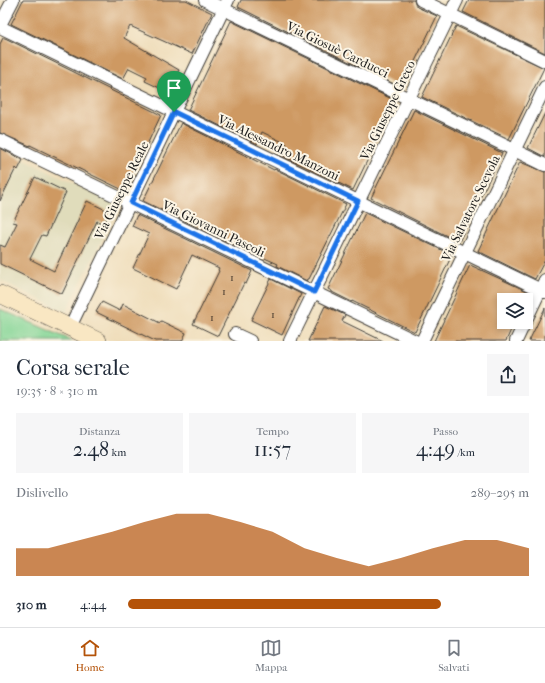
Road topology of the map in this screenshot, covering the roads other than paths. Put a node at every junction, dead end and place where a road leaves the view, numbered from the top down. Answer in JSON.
{"nodes":[{"id":1,"x":13,"y":0,"type":"edge"},
{"id":2,"x":205,"y":0,"type":"edge"},
{"id":3,"x":421,"y":0,"type":"edge"},
{"id":4,"x":457,"y":0,"type":"edge"},
{"id":5,"x":226,"y":4,"type":"edge"},
{"id":6,"x":450,"y":14,"type":"junction"},
{"id":7,"x":0,"y":26,"type":"edge"},
{"id":8,"x":545,"y":61,"type":"edge"},
{"id":9,"x":545,"y":87,"type":"edge"},
{"id":10,"x":408,"y":98,"type":"junction"},
{"id":11,"x":174,"y":112,"type":"junction"},
{"id":12,"x":0,"y":140,"type":"edge"},
{"id":13,"x":514,"y":150,"type":"junction"},
{"id":14,"x":545,"y":165,"type":"edge"},
{"id":15,"x":358,"y":201,"type":"junction"},
{"id":16,"x":131,"y":203,"type":"junction"},
{"id":17,"x":464,"y":253,"type":"junction"},
{"id":18,"x":543,"y":287,"type":"edge"},
{"id":19,"x":314,"y":292,"type":"junction"},
{"id":20,"x":0,"y":294,"type":"edge"},
{"id":21,"x":533,"y":307,"type":"edge"},
{"id":22,"x":70,"y":328,"type":"junction"},
{"id":23,"x":522,"y":329,"type":"edge"},
{"id":24,"x":235,"y":334,"type":"dead end"},
{"id":25,"x":98,"y":341,"type":"edge"},
{"id":26,"x":250,"y":341,"type":"edge"},
{"id":27,"x":290,"y":341,"type":"edge"},
{"id":28,"x":415,"y":341,"type":"edge"},
{"id":29,"x":422,"y":341,"type":"edge"},
{"id":30,"x":516,"y":341,"type":"edge"}],
"edges":[{"from":1,"to":7,"type":"street"},
{"from":2,"to":5,"type":"street","name":"Via Giosuè Carducci"},
{"from":3,"to":6,"type":"street"},
{"from":4,"to":6,"type":"street","name":"Via Giuseppe Greco"},
{"from":5,"to":10,"type":"street","name":"Via Giosuè Carducci"},
{"from":5,"to":11,"type":"street","name":"Via Giuseppe Reale"},
{"from":6,"to":8,"type":"street"},
{"from":6,"to":10,"type":"street","name":"Via Giuseppe Greco"},
{"from":7,"to":11,"type":"street","name":"Via Alessandro Manzoni"},
{"from":9,"to":13,"type":"street","name":"Via Salvatore Scevola"},
{"from":10,"to":13,"type":"street","name":"Via Giosuè Carducci"},
{"from":10,"to":15,"type":"street","name":"Via Giuseppe Greco"},
{"from":11,"to":15,"type":"street","name":"Via Alessandro Manzoni"},
{"from":11,"to":16,"type":"street","name":"Via Giuseppe Reale"},
{"from":12,"to":16,"type":"street","name":"Via Giovanni Pascoli"},
{"from":13,"to":14,"type":"street","name":"Via Giosuè Carducci"},
{"from":13,"to":17,"type":"street","name":"Via Salvatore Scevola"},
{"from":15,"to":17,"type":"street","name":"Via Alessandro Manzoni"},
{"from":15,"to":19,"type":"street","name":"Via Giuseppe Greco"},
{"from":16,"to":19,"type":"street","name":"Via Giovanni Pascoli"},
{"from":16,"to":22,"type":"street","name":"Via Giuseppe Reale"},
{"from":17,"to":18,"type":"street","name":"Via Alessandro Manzoni"},
{"from":17,"to":29,"type":"street","name":"Via Salvatore Scevola"},
{"from":18,"to":21,"type":"street"},
{"from":19,"to":27,"type":"street","name":"Via Giuseppe Greco"},
{"from":19,"to":28,"type":"street","name":"Via Giovanni Pascoli"},
{"from":20,"to":22,"type":"main road"},
{"from":22,"to":25,"type":"main road"},
{"from":23,"to":30,"type":"street"},
{"from":24,"to":26,"type":"street"}]}
